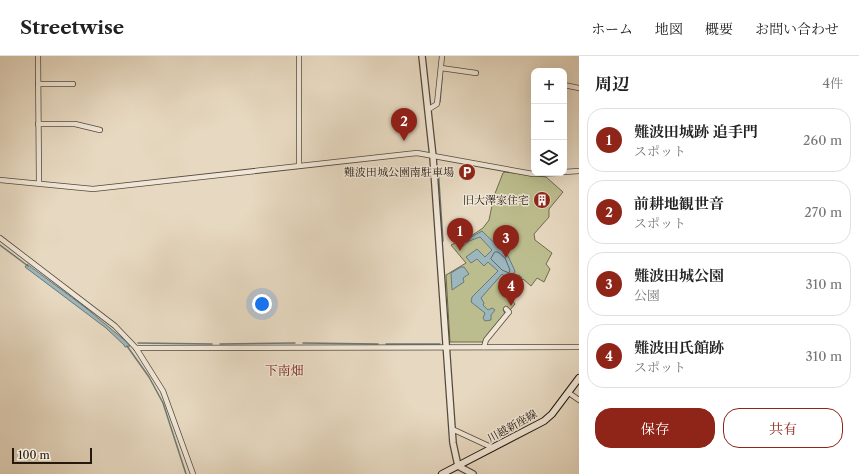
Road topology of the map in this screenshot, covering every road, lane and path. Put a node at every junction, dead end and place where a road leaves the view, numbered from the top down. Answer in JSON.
{"nodes":[{"id":1,"x":38,"y":56,"type":"edge"},
{"id":2,"x":299,"y":56,"type":"edge"},
{"id":3,"x":422,"y":56,"type":"edge"},
{"id":4,"x":442,"y":56,"type":"edge"},
{"id":5,"x":441,"y":68,"type":"junction"},
{"id":6,"x":476,"y":73,"type":"dead end"},
{"id":7,"x":38,"y":84,"type":"junction"},
{"id":8,"x":73,"y":84,"type":"dead end"},
{"id":9,"x":567,"y":86,"type":"edge"},
{"id":10,"x":579,"y":88,"type":"edge"},
{"id":11,"x":428,"y":109,"type":"junction"},
{"id":12,"x":38,"y":124,"type":"junction"},
{"id":13,"x":100,"y":130,"type":"dead end"},
{"id":14,"x":433,"y":157,"type":"junction"},
{"id":15,"x":299,"y":165,"type":"junction"},
{"id":16,"x":579,"y":171,"type":"edge"},
{"id":17,"x":567,"y":172,"type":"edge"},
{"id":18,"x":531,"y":174,"type":"edge"},
{"id":19,"x":0,"y":180,"type":"edge"},
{"id":20,"x":39,"y":183,"type":"junction"},
{"id":21,"x":0,"y":238,"type":"edge"},
{"id":22,"x":506,"y":309,"type":"dead end"},
{"id":23,"x":484,"y":346,"type":"junction"},
{"id":24,"x":447,"y":347,"type":"junction"},
{"id":25,"x":579,"y":347,"type":"edge"},
{"id":26,"x":136,"y":348,"type":"junction"},
{"id":27,"x":579,"y":378,"type":"edge"},
{"id":28,"x":569,"y":393,"type":"junction"},
{"id":29,"x":579,"y":400,"type":"edge"},
{"id":30,"x":452,"y":429,"type":"junction"},
{"id":31,"x":493,"y":448,"type":"junction"},
{"id":32,"x":458,"y":466,"type":"junction"},
{"id":33,"x":192,"y":474,"type":"edge"},
{"id":34,"x":442,"y":474,"type":"edge"},
{"id":35,"x":473,"y":474,"type":"edge"}],
"edges":[{"from":1,"to":7,"type":"street"},
{"from":2,"to":15,"type":"street"},
{"from":3,"to":11,"type":"street"},
{"from":4,"to":5,"type":"street"},
{"from":5,"to":6,"type":"street"},
{"from":5,"to":11,"type":"street"},
{"from":7,"to":8,"type":"street"},
{"from":7,"to":12,"type":"street"},
{"from":9,"to":10,"type":"street"},
{"from":11,"to":14,"type":"street"},
{"from":12,"to":13,"type":"street"},
{"from":12,"to":20,"type":"street"},
{"from":14,"to":15,"type":"street"},
{"from":14,"to":18,"type":"street"},
{"from":14,"to":24,"type":"street"},
{"from":15,"to":20,"type":"street"},
{"from":16,"to":17,"type":"street"},
{"from":19,"to":20,"type":"street"},
{"from":21,"to":26,"type":"street"},
{"from":22,"to":23,"type":"street"},
{"from":23,"to":24,"type":"street"},
{"from":23,"to":25,"type":"street"},
{"from":24,"to":26,"type":"street"},
{"from":24,"to":30,"type":"street"},
{"from":26,"to":33,"type":"street"},
{"from":27,"to":28,"type":"main road","name":"川越新座線"},
{"from":28,"to":29,"type":"street"},
{"from":28,"to":31,"type":"main road","name":"川越新座線"},
{"from":30,"to":31,"type":"street"},
{"from":30,"to":32,"type":"street"},
{"from":31,"to":32,"type":"main road","name":"川越新座線"},
{"from":32,"to":34,"type":"main road","name":"川越新座線"},
{"from":32,"to":35,"type":"street"}]}
